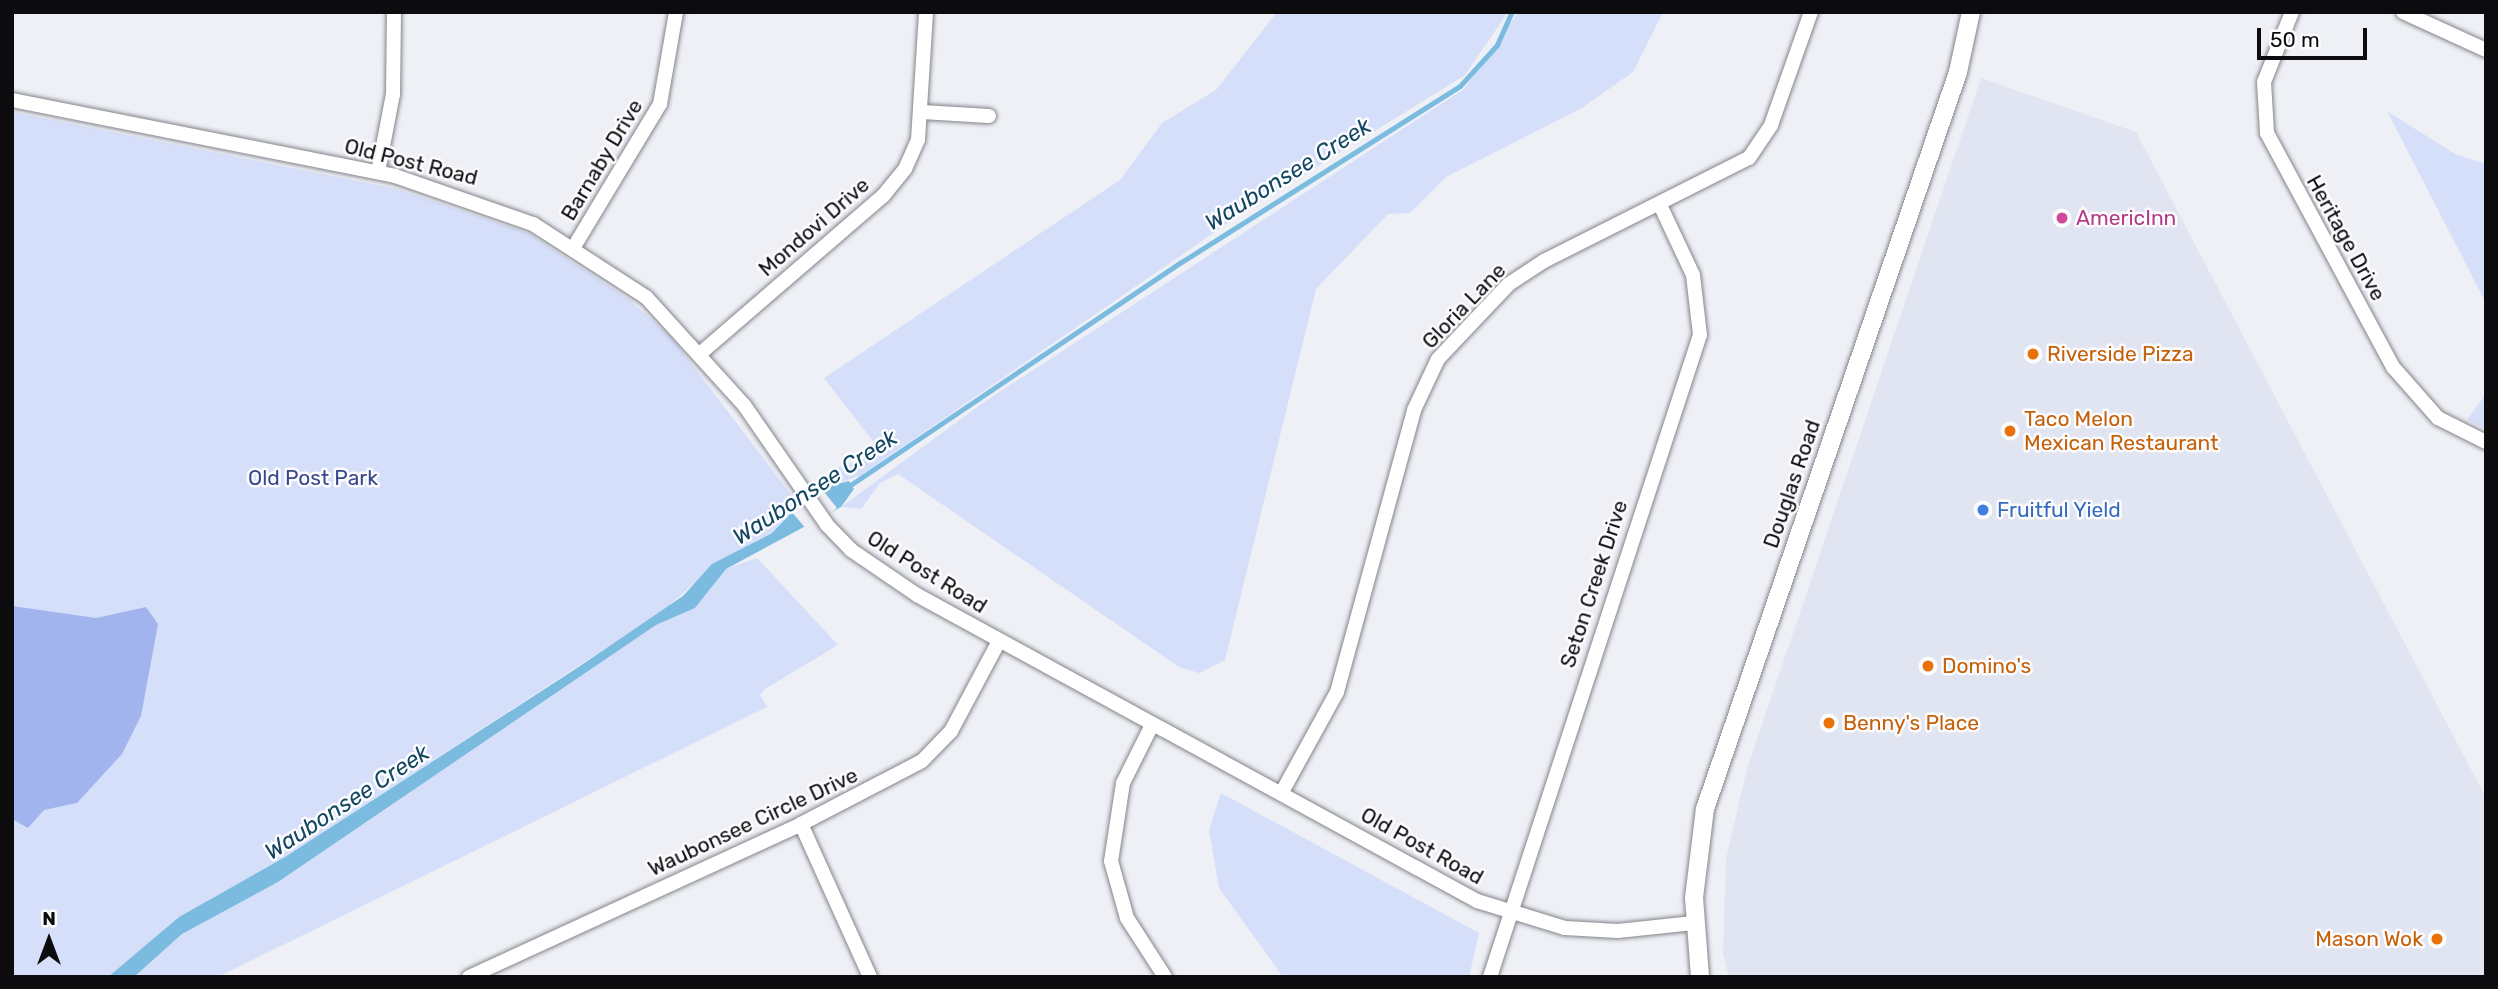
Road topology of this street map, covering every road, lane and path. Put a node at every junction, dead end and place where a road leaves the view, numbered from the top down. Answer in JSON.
{"nodes":[{"id":1,"x":394,"y":12,"type":"edge"},
{"id":2,"x":676,"y":12,"type":"edge"},
{"id":3,"x":926,"y":12,"type":"edge"},
{"id":4,"x":1811,"y":12,"type":"edge"},
{"id":5,"x":1971,"y":12,"type":"edge"},
{"id":6,"x":2292,"y":12,"type":"edge"},
{"id":7,"x":2403,"y":12,"type":"edge"},
{"id":8,"x":2486,"y":50,"type":"edge"},
{"id":9,"x":12,"y":100,"type":"edge"},
{"id":10,"x":922,"y":112,"type":"junction"},
{"id":11,"x":989,"y":116,"type":"dead end"},
{"id":12,"x":378,"y":172,"type":"junction"},
{"id":13,"x":1661,"y":207,"type":"junction"},
{"id":14,"x":575,"y":246,"type":"junction"},
{"id":15,"x":702,"y":352,"type":"junction"},
{"id":16,"x":2486,"y":442,"type":"edge"},
{"id":17,"x":999,"y":641,"type":"junction"},
{"id":18,"x":1152,"y":725,"type":"junction"},
{"id":19,"x":1282,"y":792,"type":"junction"},
{"id":20,"x":801,"y":824,"type":"junction"},
{"id":21,"x":1510,"y":913,"type":"junction"},
{"id":22,"x":1694,"y":923,"type":"junction"},
{"id":23,"x":469,"y":977,"type":"edge"},
{"id":24,"x":870,"y":977,"type":"edge"},
{"id":25,"x":1165,"y":977,"type":"edge"},
{"id":26,"x":1490,"y":977,"type":"edge"},
{"id":27,"x":1700,"y":977,"type":"edge"}],
"edges":[{"from":1,"to":12,"type":"street"},
{"from":2,"to":14,"type":"street","name":"Barnaby Drive"},
{"from":3,"to":10,"type":"street","name":"Mondovi Drive"},
{"from":4,"to":13,"type":"street","name":"Gloria Lane"},
{"from":5,"to":22,"type":"street","name":"Douglas Road"},
{"from":6,"to":16,"type":"street","name":"Heritage Drive"},
{"from":7,"to":8,"type":"street"},
{"from":9,"to":12,"type":"street","name":"Old Post Road"},
{"from":10,"to":11,"type":"street"},
{"from":10,"to":15,"type":"street","name":"Mondovi Drive"},
{"from":12,"to":14,"type":"street","name":"Old Post Road"},
{"from":13,"to":19,"type":"street","name":"Gloria Lane"},
{"from":13,"to":21,"type":"street","name":"Seton Creek Drive"},
{"from":14,"to":15,"type":"street","name":"Old Post Road"},
{"from":15,"to":17,"type":"street","name":"Old Post Road"},
{"from":17,"to":18,"type":"street","name":"Old Post Road"},
{"from":17,"to":20,"type":"street","name":"Waubonsee Circle Drive"},
{"from":18,"to":19,"type":"street","name":"Old Post Road"},
{"from":18,"to":25,"type":"street"},
{"from":19,"to":21,"type":"street","name":"Old Post Road"},
{"from":20,"to":23,"type":"street","name":"Waubonsee Circle Drive"},
{"from":20,"to":24,"type":"street"},
{"from":21,"to":22,"type":"street","name":"Old Post Road"},
{"from":21,"to":26,"type":"street","name":"Seton Creek Drive"},
{"from":22,"to":27,"type":"street","name":"Douglas Road"}]}
